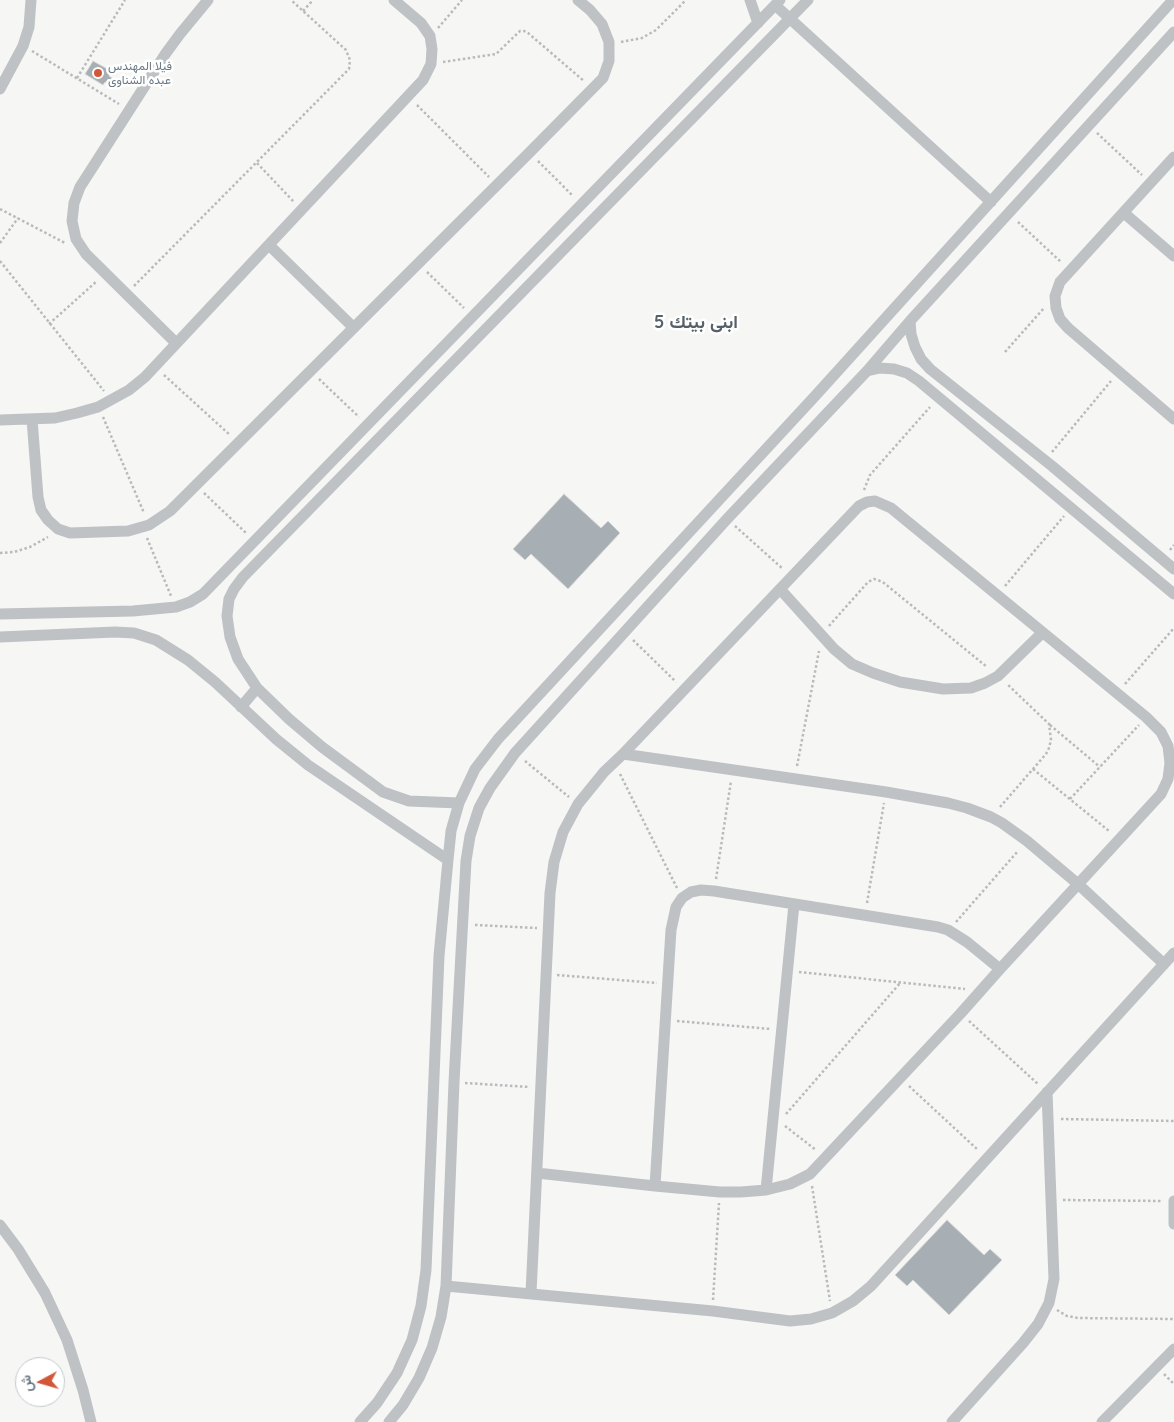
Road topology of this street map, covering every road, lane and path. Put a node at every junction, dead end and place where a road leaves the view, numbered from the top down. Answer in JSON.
{"nodes":[{"id":1,"x":31,"y":0,"type":"edge"},
{"id":2,"x":125,"y":0,"type":"edge"},
{"id":3,"x":208,"y":0,"type":"edge"},
{"id":4,"x":291,"y":0,"type":"edge"},
{"id":5,"x":313,"y":0,"type":"edge"},
{"id":6,"x":394,"y":0,"type":"edge"},
{"id":7,"x":462,"y":0,"type":"edge"},
{"id":8,"x":578,"y":0,"type":"edge"},
{"id":9,"x":686,"y":0,"type":"edge"},
{"id":10,"x":750,"y":0,"type":"edge"},
{"id":11,"x":808,"y":0,"type":"edge"},
{"id":12,"x":1173,"y":0,"type":"edge"},
{"id":13,"x":777,"y":2,"type":"edge"},
{"id":14,"x":303,"y":11,"type":"junction"},
{"id":15,"x":790,"y":19,"type":"junction"},
{"id":16,"x":758,"y":23,"type":"junction"},
{"id":17,"x":1174,"y":32,"type":"edge"},
{"id":18,"x":430,"y":36,"type":"junction"},
{"id":19,"x":609,"y":42,"type":"junction"},
{"id":20,"x":23,"y":46,"type":"junction"},
{"id":21,"x":431,"y":64,"type":"junction"},
{"id":22,"x":76,"y":78,"type":"junction"},
{"id":23,"x":594,"y":88,"type":"junction"},
{"id":24,"x":0,"y":89,"type":"edge"},
{"id":25,"x":408,"y":96,"type":"junction"},
{"id":26,"x":129,"y":110,"type":"junction"},
{"id":27,"x":1089,"y":125,"type":"junction"},
{"id":28,"x":530,"y":153,"type":"junction"},
{"id":29,"x":626,"y":157,"type":"junction"},
{"id":30,"x":1174,"y":157,"type":"edge"},
{"id":31,"x":257,"y":163,"type":"junction"},
{"id":32,"x":642,"y":170,"type":"junction"},
{"id":33,"x":1151,"y":182,"type":"junction"},
{"id":34,"x":498,"y":185,"type":"junction"},
{"id":35,"x":991,"y":202,"type":"junction"},
{"id":36,"x":581,"y":205,"type":"junction"},
{"id":37,"x":0,"y":209,"type":"edge"},
{"id":38,"x":301,"y":210,"type":"junction"},
{"id":39,"x":1124,"y":213,"type":"junction"},
{"id":40,"x":1009,"y":214,"type":"junction"},
{"id":41,"x":18,"y":218,"type":"junction"},
{"id":42,"x":0,"y":243,"type":"edge"},
{"id":43,"x":268,"y":245,"type":"junction"},
{"id":44,"x":86,"y":254,"type":"junction"},
{"id":45,"x":1174,"y":256,"type":"edge"},
{"id":46,"x":0,"y":261,"type":"edge"},
{"id":47,"x":419,"y":264,"type":"junction"},
{"id":48,"x":1070,"y":270,"type":"junction"},
{"id":49,"x":105,"y":274,"type":"junction"},
{"id":50,"x":126,"y":294,"type":"junction"},
{"id":51,"x":1055,"y":296,"type":"junction"},
{"id":52,"x":473,"y":316,"type":"junction"},
{"id":53,"x":910,"y":321,"type":"junction"},
{"id":54,"x":49,"y":324,"type":"junction"},
{"id":55,"x":354,"y":328,"type":"junction"},
{"id":56,"x":176,"y":343,"type":"junction"},
{"id":57,"x":1005,"y":352,"type":"dead end"},
{"id":58,"x":154,"y":367,"type":"junction"},
{"id":59,"x":930,"y":368,"type":"junction"},
{"id":60,"x":311,"y":371,"type":"junction"},
{"id":61,"x":866,"y":371,"type":"junction"},
{"id":62,"x":1119,"y":371,"type":"junction"},
{"id":63,"x":919,"y":381,"type":"junction"},
{"id":64,"x":939,"y":398,"type":"junction"},
{"id":65,"x":111,"y":400,"type":"junction"},
{"id":66,"x":98,"y":406,"type":"junction"},
{"id":67,"x":32,"y":419,"type":"junction"},
{"id":68,"x":1174,"y":419,"type":"edge"},
{"id":69,"x":0,"y":420,"type":"edge"},
{"id":70,"x":368,"y":425,"type":"junction"},
{"id":71,"x":239,"y":442,"type":"junction"},
{"id":72,"x":1048,"y":464,"type":"junction"},
{"id":73,"x":1038,"y":482,"type":"junction"},
{"id":74,"x":196,"y":486,"type":"junction"},
{"id":75,"x":859,"y":506,"type":"junction"},
{"id":76,"x":1071,"y":508,"type":"junction"},
{"id":77,"x":727,"y":518,"type":"junction"},
{"id":78,"x":146,"y":526,"type":"junction"},
{"id":79,"x":58,"y":529,"type":"junction"},
{"id":80,"x":255,"y":542,"type":"junction"},
{"id":81,"x":0,"y":553,"type":"edge"},
{"id":82,"x":1165,"y":561,"type":"junction"},
{"id":83,"x":1174,"y":569,"type":"edge"},
{"id":84,"x":222,"y":576,"type":"junction"},
{"id":85,"x":1153,"y":576,"type":"junction"},
{"id":86,"x":792,"y":577,"type":"junction"},
{"id":87,"x":780,"y":588,"type":"junction"},
{"id":88,"x":234,"y":589,"type":"junction"},
{"id":89,"x":1174,"y":594,"type":"edge"},
{"id":90,"x":997,"y":595,"type":"junction"},
{"id":91,"x":176,"y":607,"type":"junction"},
{"id":92,"x":134,"y":611,"type":"junction"},
{"id":93,"x":0,"y":614,"type":"edge"},
{"id":94,"x":1174,"y":628,"type":"edge"},
{"id":95,"x":625,"y":632,"type":"junction"},
{"id":96,"x":134,"y":633,"type":"junction"},
{"id":97,"x":1042,"y":633,"type":"junction"},
{"id":98,"x":0,"y":636,"type":"edge"},
{"id":99,"x":822,"y":636,"type":"junction"},
{"id":100,"x":998,"y":676,"type":"junction"},
{"id":101,"x":257,"y":688,"type":"junction"},
{"id":102,"x":684,"y":690,"type":"junction"},
{"id":103,"x":1118,"y":693,"type":"junction"},
{"id":104,"x":241,"y":707,"type":"junction"},
{"id":105,"x":1146,"y":716,"type":"junction"},
{"id":106,"x":1049,"y":724,"type":"junction"},
{"id":107,"x":515,"y":753,"type":"junction"},
{"id":108,"x":623,"y":754,"type":"junction"},
{"id":109,"x":614,"y":762,"type":"junction"},
{"id":110,"x":1100,"y":767,"type":"junction"},
{"id":111,"x":1033,"y":769,"type":"junction"},
{"id":112,"x":733,"y":770,"type":"junction"},
{"id":113,"x":795,"y":780,"type":"junction"},
{"id":114,"x":886,"y":792,"type":"junction"},
{"id":115,"x":1070,"y":799,"type":"junction"},
{"id":116,"x":459,"y":804,"type":"junction"},
{"id":117,"x":578,"y":804,"type":"junction"},
{"id":118,"x":991,"y":817,"type":"junction"},
{"id":119,"x":1119,"y":839,"type":"junction"},
{"id":120,"x":1027,"y":841,"type":"junction"},
{"id":121,"x":448,"y":860,"type":"junction"},
{"id":122,"x":1078,"y":884,"type":"junction"},
{"id":123,"x":714,"y":891,"type":"junction"},
{"id":124,"x":682,"y":898,"type":"junction"},
{"id":125,"x":794,"y":904,"type":"junction"},
{"id":126,"x":865,"y":915,"type":"junction"},
{"id":127,"x":463,"y":924,"type":"junction"},
{"id":128,"x":548,"y":929,"type":"junction"},
{"id":129,"x":948,"y":930,"type":"junction"},
{"id":130,"x":1174,"y":953,"type":"edge"},
{"id":131,"x":1164,"y":964,"type":"junction"},
{"id":132,"x":1000,"y":969,"type":"junction"},
{"id":133,"x":788,"y":970,"type":"junction"},
{"id":134,"x":546,"y":974,"type":"junction"},
{"id":135,"x":901,"y":982,"type":"junction"},
{"id":136,"x":668,"y":984,"type":"junction"},
{"id":137,"x":981,"y":990,"type":"junction"},
{"id":138,"x":961,"y":1013,"type":"junction"},
{"id":139,"x":665,"y":1021,"type":"junction"},
{"id":140,"x":782,"y":1030,"type":"junction"},
{"id":141,"x":900,"y":1078,"type":"junction"},
{"id":142,"x":454,"y":1082,"type":"junction"},
{"id":143,"x":541,"y":1088,"type":"junction"},
{"id":144,"x":1047,"y":1092,"type":"junction"},
{"id":145,"x":786,"y":1114,"type":"dead end"},
{"id":146,"x":1048,"y":1119,"type":"junction"},
{"id":147,"x":1174,"y":1121,"type":"edge"},
{"id":148,"x":772,"y":1131,"type":"junction"},
{"id":149,"x":826,"y":1158,"type":"junction"},
{"id":150,"x":986,"y":1159,"type":"junction"},
{"id":151,"x":537,"y":1173,"type":"junction"},
{"id":152,"x":810,"y":1174,"type":"junction"},
{"id":153,"x":655,"y":1186,"type":"junction"},
{"id":154,"x":766,"y":1190,"type":"junction"},
{"id":155,"x":720,"y":1192,"type":"junction"},
{"id":156,"x":1051,"y":1200,"type":"junction"},
{"id":157,"x":1174,"y":1201,"type":"edge"},
{"id":158,"x":1174,"y":1224,"type":"edge"},
{"id":159,"x":0,"y":1225,"type":"edge"},
{"id":160,"x":446,"y":1286,"type":"junction"},
{"id":161,"x":531,"y":1293,"type":"junction"},
{"id":162,"x":1049,"y":1303,"type":"junction"},
{"id":163,"x":713,"y":1311,"type":"junction"},
{"id":164,"x":832,"y":1313,"type":"junction"},
{"id":165,"x":1174,"y":1318,"type":"edge"},
{"id":166,"x":1174,"y":1348,"type":"edge"},
{"id":167,"x":91,"y":1422,"type":"edge"},
{"id":168,"x":360,"y":1422,"type":"edge"},
{"id":169,"x":388,"y":1422,"type":"edge"},
{"id":170,"x":952,"y":1422,"type":"edge"},
{"id":171,"x":1102,"y":1422,"type":"edge"}],
"edges":[{"from":1,"to":20,"type":"street"},
{"from":2,"to":22,"type":"path"},
{"from":3,"to":26,"type":"street"},
{"from":4,"to":14,"type":"path"},
{"from":5,"to":14,"type":"path"},
{"from":6,"to":18,"type":"street"},
{"from":7,"to":18,"type":"path"},
{"from":8,"to":19,"type":"street"},
{"from":9,"to":19,"type":"path"},
{"from":10,"to":16,"type":"street"},
{"from":11,"to":15,"type":"street"},
{"from":12,"to":35,"type":"street"},
{"from":13,"to":15,"type":"street"},
{"from":13,"to":16,"type":"street"},
{"from":14,"to":31,"type":"path"},
{"from":15,"to":32,"type":"street"},
{"from":15,"to":35,"type":"street"},
{"from":16,"to":29,"type":"street"},
{"from":17,"to":27,"type":"street"},
{"from":18,"to":21,"type":"street"},
{"from":19,"to":23,"type":"street"},
{"from":20,"to":22,"type":"path"},
{"from":20,"to":24,"type":"street"},
{"from":21,"to":23,"type":"path"},
{"from":21,"to":25,"type":"street"},
{"from":22,"to":26,"type":"path"},
{"from":23,"to":28,"type":"street"},
{"from":25,"to":34,"type":"path"},
{"from":25,"to":38,"type":"street"},
{"from":26,"to":44,"type":"street"},
{"from":27,"to":33,"type":"path"},
{"from":27,"to":40,"type":"street"},
{"from":28,"to":34,"type":"street"},
{"from":28,"to":36,"type":"path"},
{"from":29,"to":32,"type":"street"},
{"from":29,"to":36,"type":"street"},
{"from":30,"to":33,"type":"street"},
{"from":31,"to":38,"type":"path"},
{"from":31,"to":50,"type":"path"},
{"from":32,"to":88,"type":"street"},
{"from":33,"to":39,"type":"street"},
{"from":34,"to":47,"type":"street"},
{"from":35,"to":116,"type":"street"},
{"from":36,"to":52,"type":"street"},
{"from":37,"to":41,"type":"path"},
{"from":38,"to":43,"type":"street"},
{"from":39,"to":45,"type":"street"},
{"from":39,"to":48,"type":"street"},
{"from":40,"to":48,"type":"path"},
{"from":40,"to":53,"type":"street"},
{"from":41,"to":42,"type":"path"},
{"from":41,"to":44,"type":"path"},
{"from":43,"to":55,"type":"street"},
{"from":43,"to":56,"type":"street"},
{"from":44,"to":49,"type":"street"},
{"from":46,"to":54,"type":"path"},
{"from":47,"to":52,"type":"path"},
{"from":47,"to":55,"type":"street"},
{"from":48,"to":51,"type":"street"},
{"from":49,"to":50,"type":"street"},
{"from":49,"to":54,"type":"path"},
{"from":50,"to":56,"type":"street"},
{"from":51,"to":57,"type":"path"},
{"from":51,"to":62,"type":"street"},
{"from":52,"to":70,"type":"street"},
{"from":53,"to":59,"type":"street"},
{"from":53,"to":61,"type":"street"},
{"from":54,"to":65,"type":"path"},
{"from":55,"to":60,"type":"street"},
{"from":56,"to":58,"type":"street"},
{"from":58,"to":65,"type":"street"},
{"from":58,"to":71,"type":"path"},
{"from":59,"to":63,"type":"street"},
{"from":59,"to":72,"type":"street"},
{"from":60,"to":70,"type":"path"},
{"from":60,"to":71,"type":"street"},
{"from":61,"to":63,"type":"street"},
{"from":61,"to":77,"type":"street"},
{"from":62,"to":68,"type":"street"},
{"from":62,"to":72,"type":"path"},
{"from":63,"to":64,"type":"street"},
{"from":64,"to":73,"type":"street"},
{"from":64,"to":75,"type":"path"},
{"from":65,"to":66,"type":"street"},
{"from":66,"to":67,"type":"street"},
{"from":66,"to":78,"type":"path"},
{"from":67,"to":69,"type":"street"},
{"from":67,"to":79,"type":"street"},
{"from":70,"to":80,"type":"street"},
{"from":71,"to":74,"type":"street"},
{"from":72,"to":73,"type":"street"},
{"from":72,"to":82,"type":"street"},
{"from":73,"to":76,"type":"street"},
{"from":74,"to":78,"type":"street"},
{"from":74,"to":80,"type":"path"},
{"from":75,"to":86,"type":"street"},
{"from":75,"to":90,"type":"street"},
{"from":76,"to":85,"type":"street"},
{"from":76,"to":90,"type":"path"},
{"from":77,"to":86,"type":"path"},
{"from":77,"to":95,"type":"street"},
{"from":78,"to":79,"type":"street"},
{"from":78,"to":91,"type":"path"},
{"from":79,"to":81,"type":"path"},
{"from":80,"to":84,"type":"street"},
{"from":82,"to":83,"type":"street"},
{"from":82,"to":85,"type":"street"},
{"from":84,"to":88,"type":"street"},
{"from":84,"to":91,"type":"street"},
{"from":85,"to":89,"type":"street"},
{"from":86,"to":87,"type":"street"},
{"from":87,"to":99,"type":"street"},
{"from":87,"to":102,"type":"street"},
{"from":88,"to":101,"type":"street"},
{"from":90,"to":97,"type":"street"},
{"from":91,"to":92,"type":"street"},
{"from":92,"to":93,"type":"street"},
{"from":92,"to":96,"type":"street"},
{"from":94,"to":103,"type":"path"},
{"from":95,"to":102,"type":"path"},
{"from":95,"to":107,"type":"street"},
{"from":96,"to":98,"type":"street"},
{"from":96,"to":104,"type":"street"},
{"from":97,"to":100,"type":"street"},
{"from":97,"to":103,"type":"street"},
{"from":99,"to":100,"type":"street"},
{"from":99,"to":100,"type":"path"},
{"from":99,"to":113,"type":"path"},
{"from":100,"to":106,"type":"path"},
{"from":101,"to":104,"type":"street"},
{"from":101,"to":116,"type":"street"},
{"from":102,"to":108,"type":"street"},
{"from":103,"to":105,"type":"street"},
{"from":104,"to":121,"type":"street"},
{"from":105,"to":110,"type":"path"},
{"from":105,"to":119,"type":"street"},
{"from":106,"to":110,"type":"path"},
{"from":106,"to":111,"type":"path"},
{"from":107,"to":117,"type":"path"},
{"from":107,"to":127,"type":"street"},
{"from":108,"to":109,"type":"street"},
{"from":108,"to":112,"type":"street"},
{"from":109,"to":117,"type":"street"},
{"from":109,"to":124,"type":"path"},
{"from":110,"to":115,"type":"path"},
{"from":111,"to":115,"type":"path"},
{"from":111,"to":118,"type":"path"},
{"from":112,"to":113,"type":"street"},
{"from":112,"to":123,"type":"path"},
{"from":113,"to":114,"type":"street"},
{"from":114,"to":118,"type":"street"},
{"from":114,"to":126,"type":"path"},
{"from":115,"to":119,"type":"path"},
{"from":116,"to":121,"type":"street"},
{"from":117,"to":128,"type":"street"},
{"from":118,"to":120,"type":"street"},
{"from":119,"to":122,"type":"street"},
{"from":120,"to":122,"type":"street"},
{"from":120,"to":129,"type":"path"},
{"from":121,"to":168,"type":"street"},
{"from":122,"to":131,"type":"street"},
{"from":122,"to":132,"type":"street"},
{"from":123,"to":124,"type":"street"},
{"from":123,"to":125,"type":"street"},
{"from":124,"to":136,"type":"street"},
{"from":125,"to":126,"type":"street"},
{"from":125,"to":133,"type":"street"},
{"from":126,"to":129,"type":"street"},
{"from":127,"to":128,"type":"path"},
{"from":127,"to":142,"type":"street"},
{"from":128,"to":134,"type":"street"},
{"from":129,"to":132,"type":"street"},
{"from":130,"to":131,"type":"street"},
{"from":131,"to":144,"type":"street"},
{"from":132,"to":137,"type":"street"},
{"from":133,"to":135,"type":"path"},
{"from":133,"to":140,"type":"street"},
{"from":134,"to":136,"type":"path"},
{"from":134,"to":143,"type":"street"},
{"from":135,"to":137,"type":"path"},
{"from":135,"to":145,"type":"path"},
{"from":136,"to":139,"type":"street"},
{"from":137,"to":138,"type":"street"},
{"from":138,"to":141,"type":"street"},
{"from":138,"to":144,"type":"path"},
{"from":139,"to":140,"type":"path"},
{"from":139,"to":153,"type":"street"},
{"from":140,"to":148,"type":"street"},
{"from":141,"to":149,"type":"street"},
{"from":141,"to":150,"type":"path"},
{"from":142,"to":143,"type":"path"},
{"from":142,"to":160,"type":"street"},
{"from":143,"to":151,"type":"street"},
{"from":144,"to":146,"type":"street"},
{"from":144,"to":150,"type":"street"},
{"from":146,"to":147,"type":"path"},
{"from":146,"to":156,"type":"street"},
{"from":148,"to":149,"type":"path"},
{"from":148,"to":154,"type":"street"},
{"from":149,"to":152,"type":"street"},
{"from":150,"to":164,"type":"street"},
{"from":151,"to":153,"type":"street"},
{"from":151,"to":161,"type":"street"},
{"from":152,"to":154,"type":"street"},
{"from":152,"to":164,"type":"path"},
{"from":153,"to":155,"type":"street"},
{"from":154,"to":155,"type":"street"},
{"from":155,"to":163,"type":"path"},
{"from":156,"to":157,"type":"path"},
{"from":156,"to":162,"type":"street"},
{"from":157,"to":158,"type":"street"},
{"from":159,"to":167,"type":"street"},
{"from":160,"to":161,"type":"street"},
{"from":160,"to":169,"type":"street"},
{"from":161,"to":163,"type":"street"},
{"from":162,"to":165,"type":"path"},
{"from":162,"to":170,"type":"street"},
{"from":163,"to":164,"type":"street"},
{"from":166,"to":171,"type":"street"}]}
